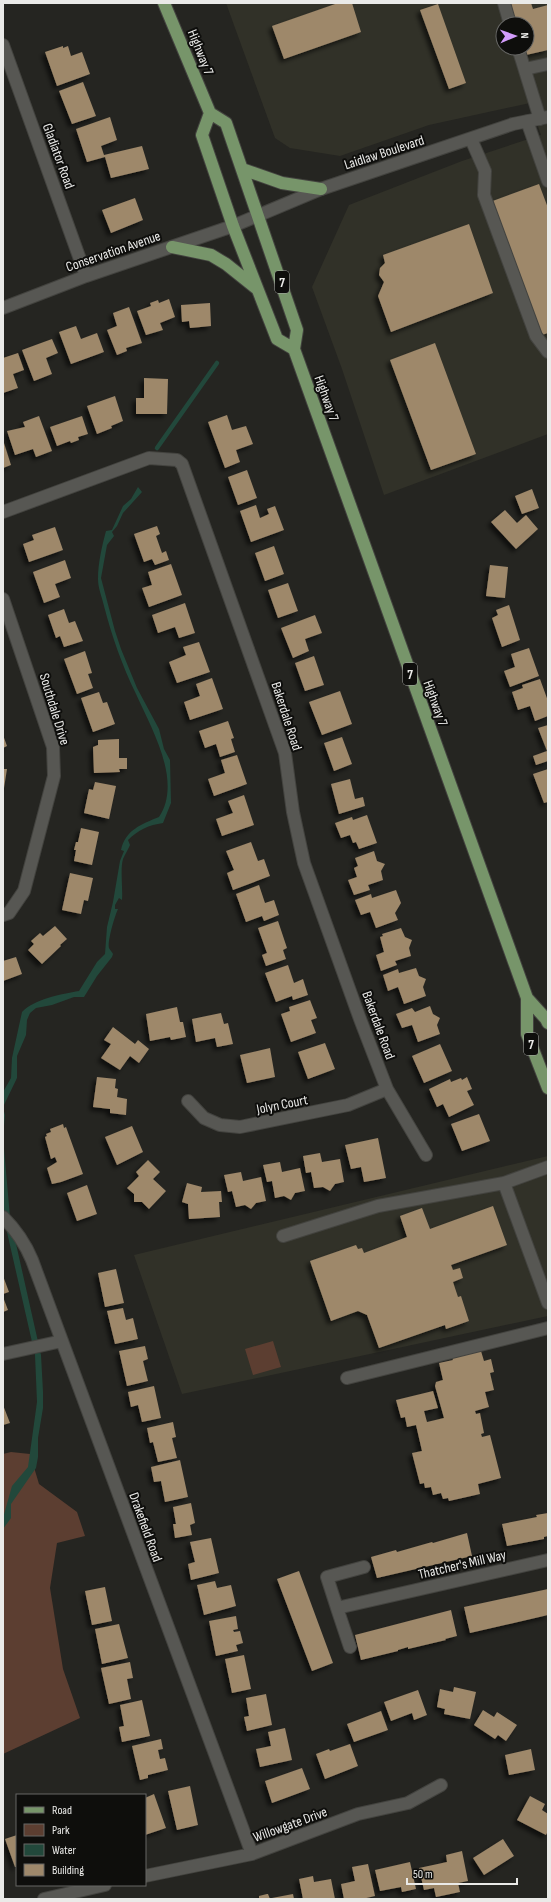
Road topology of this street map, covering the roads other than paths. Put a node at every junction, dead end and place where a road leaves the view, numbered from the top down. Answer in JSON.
{"nodes":[{"id":1,"x":164,"y":3,"type":"edge"},
{"id":2,"x":504,"y":3,"type":"edge"},
{"id":3,"x":508,"y":16,"type":"edge"},
{"id":4,"x":3,"y":45,"type":"edge"},
{"id":5,"x":521,"y":56,"type":"edge"},
{"id":6,"x":548,"y":64,"type":"edge"},
{"id":7,"x":525,"y":69,"type":"junction"},
{"id":8,"x":210,"y":113,"type":"junction"},
{"id":9,"x":544,"y":118,"type":"edge"},
{"id":10,"x":527,"y":121,"type":"junction"},
{"id":11,"x":472,"y":139,"type":"junction"},
{"id":12,"x":242,"y":169,"type":"junction"},
{"id":13,"x":548,"y":181,"type":"edge"},
{"id":14,"x":321,"y":189,"type":"junction"},
{"id":15,"x":258,"y":216,"type":"junction"},
{"id":16,"x":233,"y":226,"type":"junction"},
{"id":17,"x":172,"y":247,"type":"junction"},
{"id":18,"x":86,"y":276,"type":"junction"},
{"id":19,"x":257,"y":289,"type":"junction"},
{"id":20,"x":3,"y":308,"type":"edge"},
{"id":21,"x":294,"y":349,"type":"junction"},
{"id":22,"x":548,"y":352,"type":"edge"},
{"id":23,"x":3,"y":512,"type":"edge"},
{"id":24,"x":3,"y":599,"type":"edge"},
{"id":25,"x":3,"y":915,"type":"edge"},
{"id":26,"x":526,"y":998,"type":"junction"},
{"id":27,"x":548,"y":1023,"type":"edge"},
{"id":28,"x":548,"y":1088,"type":"edge"},
{"id":29,"x":387,"y":1089,"type":"junction"},
{"id":30,"x":188,"y":1101,"type":"dead end"},
{"id":31,"x":426,"y":1155,"type":"dead end"},
{"id":32,"x":548,"y":1167,"type":"edge"},
{"id":33,"x":504,"y":1183,"type":"junction"},
{"id":34,"x":3,"y":1217,"type":"edge"},
{"id":35,"x":283,"y":1236,"type":"dead end"},
{"id":36,"x":548,"y":1303,"type":"edge"},
{"id":37,"x":548,"y":1328,"type":"edge"},
{"id":38,"x":62,"y":1341,"type":"junction"},
{"id":39,"x":3,"y":1354,"type":"edge"},
{"id":40,"x":347,"y":1378,"type":"dead end"},
{"id":41,"x":548,"y":1560,"type":"edge"},
{"id":42,"x":364,"y":1567,"type":"dead end"},
{"id":43,"x":337,"y":1608,"type":"junction"},
{"id":44,"x":350,"y":1647,"type":"dead end"},
{"id":45,"x":441,"y":1785,"type":"dead end"},
{"id":46,"x":252,"y":1854,"type":"junction"},
{"id":47,"x":146,"y":1876,"type":"edge"},
{"id":48,"x":101,"y":1886,"type":"edge"},
{"id":49,"x":44,"y":1899,"type":"edge"}],
"edges":[{"from":1,"to":8,"type":"main road","name":"Highway 7"},
{"from":2,"to":3,"type":"street"},
{"from":4,"to":18,"type":"street","name":"Gladiator Road"},
{"from":5,"to":7,"type":"street"},
{"from":6,"to":7,"type":"street"},
{"from":7,"to":9,"type":"street"},
{"from":8,"to":12,"type":"main road","name":"Highway 7","number":"7"},
{"from":8,"to":16,"type":"main road","number":"7"},
{"from":9,"to":10,"type":"street","name":"Laidlaw Boulevard"},
{"from":10,"to":11,"type":"street","name":"Laidlaw Boulevard"},
{"from":10,"to":13,"type":"street"},
{"from":11,"to":14,"type":"street","name":"Laidlaw Boulevard"},
{"from":11,"to":22,"type":"street"},
{"from":12,"to":14,"type":"main road"},
{"from":12,"to":15,"type":"main road","name":"Highway 7","number":"7"},
{"from":14,"to":15,"type":"street","name":"Laidlaw Boulevard"},
{"from":15,"to":16,"type":"street","name":"Laidlaw Boulevard"},
{"from":15,"to":21,"type":"main road","name":"Highway 7","number":"7"},
{"from":16,"to":17,"type":"street","name":"Conservation Avenue"},
{"from":16,"to":19,"type":"main road","number":"7"},
{"from":17,"to":18,"type":"street","name":"Conservation Avenue"},
{"from":17,"to":19,"type":"main road"},
{"from":18,"to":20,"type":"street","name":"Conservation Avenue"},
{"from":19,"to":21,"type":"main road","number":"7"},
{"from":21,"to":26,"type":"main road","name":"Highway 7","number":"7"},
{"from":23,"to":29,"type":"street","name":"Bakerdale Road"},
{"from":24,"to":25,"type":"street","name":"Southdale Drive"},
{"from":26,"to":27,"type":"main road","name":"Highway 7","number":"7"},
{"from":26,"to":28,"type":"main road","name":"Highway 7","number":"7"},
{"from":29,"to":30,"type":"street","name":"Jolyn Court"},
{"from":29,"to":31,"type":"street","name":"Bakerdale Road"},
{"from":32,"to":33,"type":"street"},
{"from":33,"to":35,"type":"street"},
{"from":33,"to":36,"type":"street"},
{"from":34,"to":38,"type":"street","name":"Drakefield Road"},
{"from":37,"to":40,"type":"street"},
{"from":38,"to":39,"type":"street"},
{"from":38,"to":46,"type":"street","name":"Drakefield Road"},
{"from":41,"to":43,"type":"street","name":"Thatcher's Mill Way"},
{"from":42,"to":43,"type":"street"},
{"from":43,"to":44,"type":"street"},
{"from":45,"to":46,"type":"street","name":"Willowgate Drive"},
{"from":46,"to":47,"type":"street","name":"Willowgate Drive"},
{"from":48,"to":49,"type":"street"}]}
